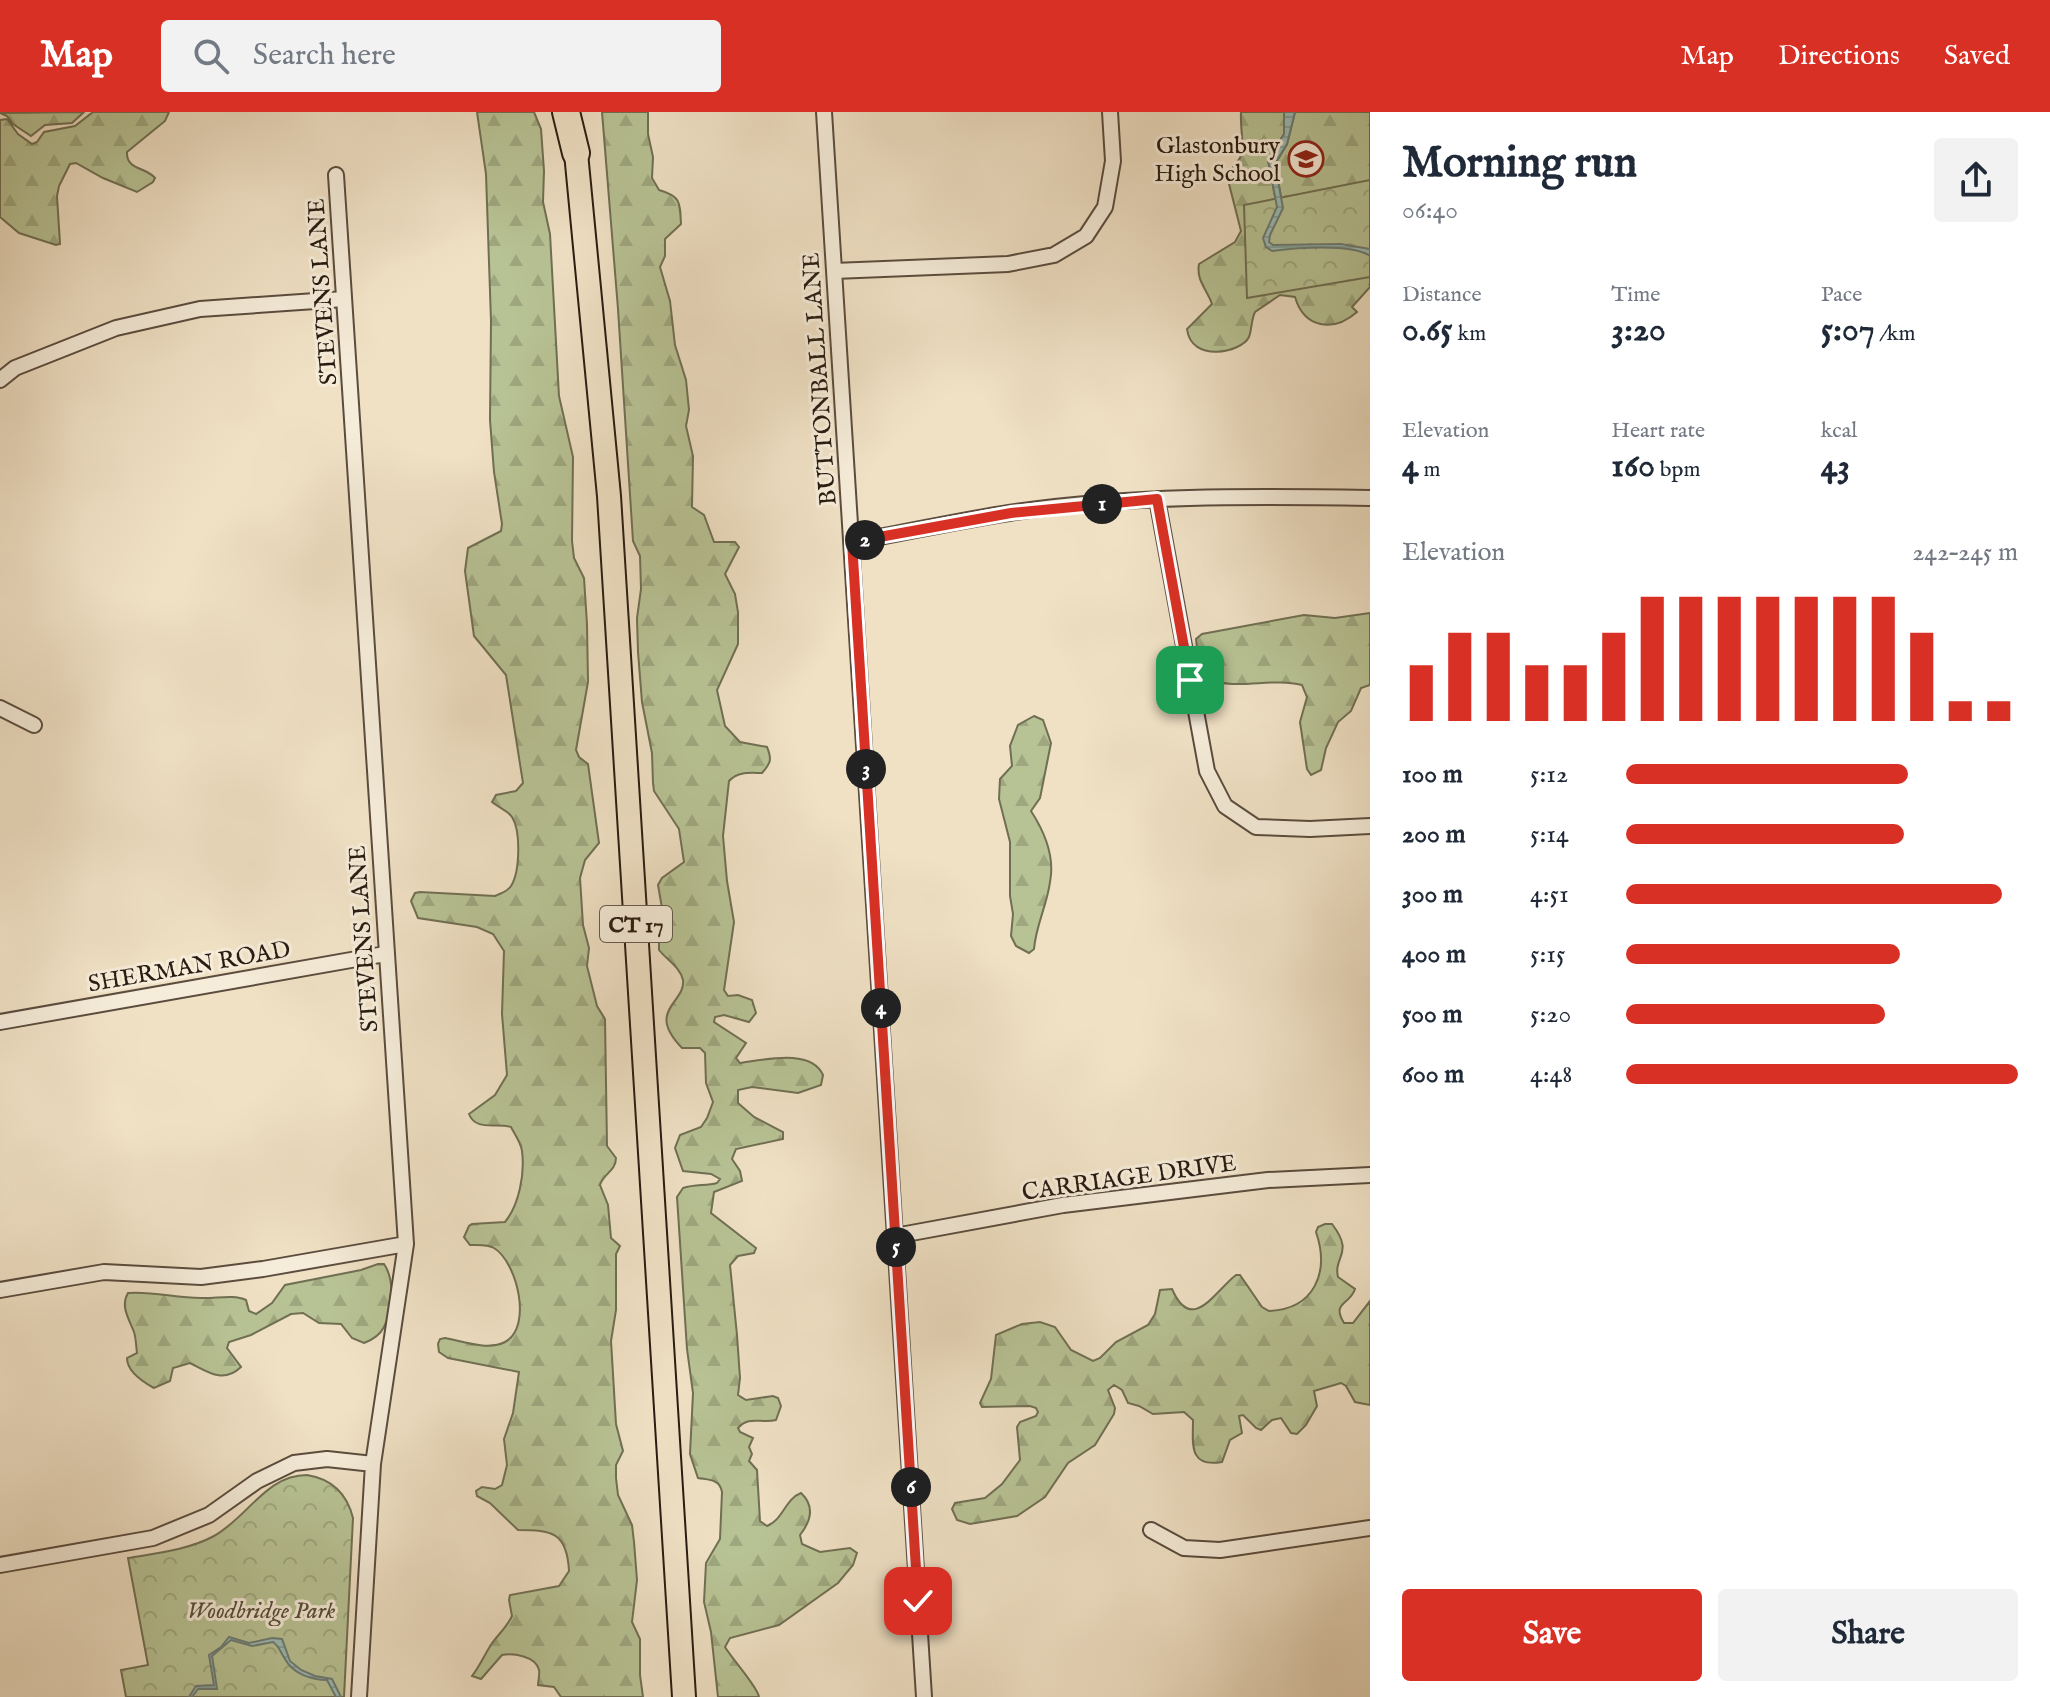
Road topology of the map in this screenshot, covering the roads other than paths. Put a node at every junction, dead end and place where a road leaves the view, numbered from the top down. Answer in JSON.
{"nodes":[{"id":1,"x":566,"y":112,"type":"edge"},
{"id":2,"x":579,"y":112,"type":"edge"},
{"id":3,"x":824,"y":112,"type":"edge"},
{"id":4,"x":1110,"y":112,"type":"edge"},
{"id":5,"x":576,"y":153,"type":"junction"},
{"id":6,"x":336,"y":175,"type":"dead end"},
{"id":7,"x":834,"y":271,"type":"junction"},
{"id":8,"x":344,"y":299,"type":"junction"},
{"id":9,"x":0,"y":380,"type":"edge"},
{"id":10,"x":1370,"y":498,"type":"edge"},
{"id":11,"x":1157,"y":499,"type":"junction"},
{"id":12,"x":852,"y":542,"type":"junction"},
{"id":13,"x":0,"y":708,"type":"edge"},
{"id":14,"x":34,"y":725,"type":"dead end"},
{"id":15,"x":1370,"y":826,"type":"edge"},
{"id":16,"x":385,"y":954,"type":"junction"},
{"id":17,"x":0,"y":1022,"type":"edge"},
{"id":18,"x":1370,"y":1175,"type":"edge"},
{"id":19,"x":895,"y":1236,"type":"junction"},
{"id":20,"x":406,"y":1244,"type":"junction"},
{"id":21,"x":0,"y":1290,"type":"edge"},
{"id":22,"x":373,"y":1464,"type":"junction"},
{"id":23,"x":1370,"y":1528,"type":"edge"},
{"id":24,"x":1151,"y":1530,"type":"dead end"},
{"id":25,"x":0,"y":1565,"type":"edge"},
{"id":26,"x":359,"y":1697,"type":"edge"},
{"id":27,"x":684,"y":1697,"type":"edge"},
{"id":28,"x":924,"y":1697,"type":"edge"}],
"edges":[{"from":1,"to":5,"type":"highway","number":"CT 17"},
{"from":2,"to":5,"type":"highway","number":"CT 17"},
{"from":3,"to":7,"type":"street","name":"BUTTONBALL LANE"},
{"from":4,"to":7,"type":"street"},
{"from":5,"to":27,"type":"main road","number":"CT 17"},
{"from":6,"to":8,"type":"street","name":"STEVENS LANE"},
{"from":7,"to":12,"type":"street","name":"BUTTONBALL LANE"},
{"from":8,"to":9,"type":"street"},
{"from":8,"to":16,"type":"street","name":"STEVENS LANE"},
{"from":10,"to":11,"type":"street"},
{"from":11,"to":12,"type":"street"},
{"from":11,"to":15,"type":"street"},
{"from":12,"to":19,"type":"street","name":"BUTTONBALL LANE"},
{"from":13,"to":14,"type":"street"},
{"from":16,"to":17,"type":"street","name":"SHERMAN ROAD"},
{"from":16,"to":20,"type":"street","name":"STEVENS LANE"},
{"from":18,"to":19,"type":"street","name":"CARRIAGE DRIVE"},
{"from":19,"to":28,"type":"street","name":"BUTTONBALL LANE"},
{"from":20,"to":21,"type":"street"},
{"from":20,"to":22,"type":"street","name":"STEVENS LANE"},
{"from":22,"to":25,"type":"street"},
{"from":22,"to":26,"type":"street","name":"STEVENS LANE"},
{"from":23,"to":24,"type":"street"}]}
